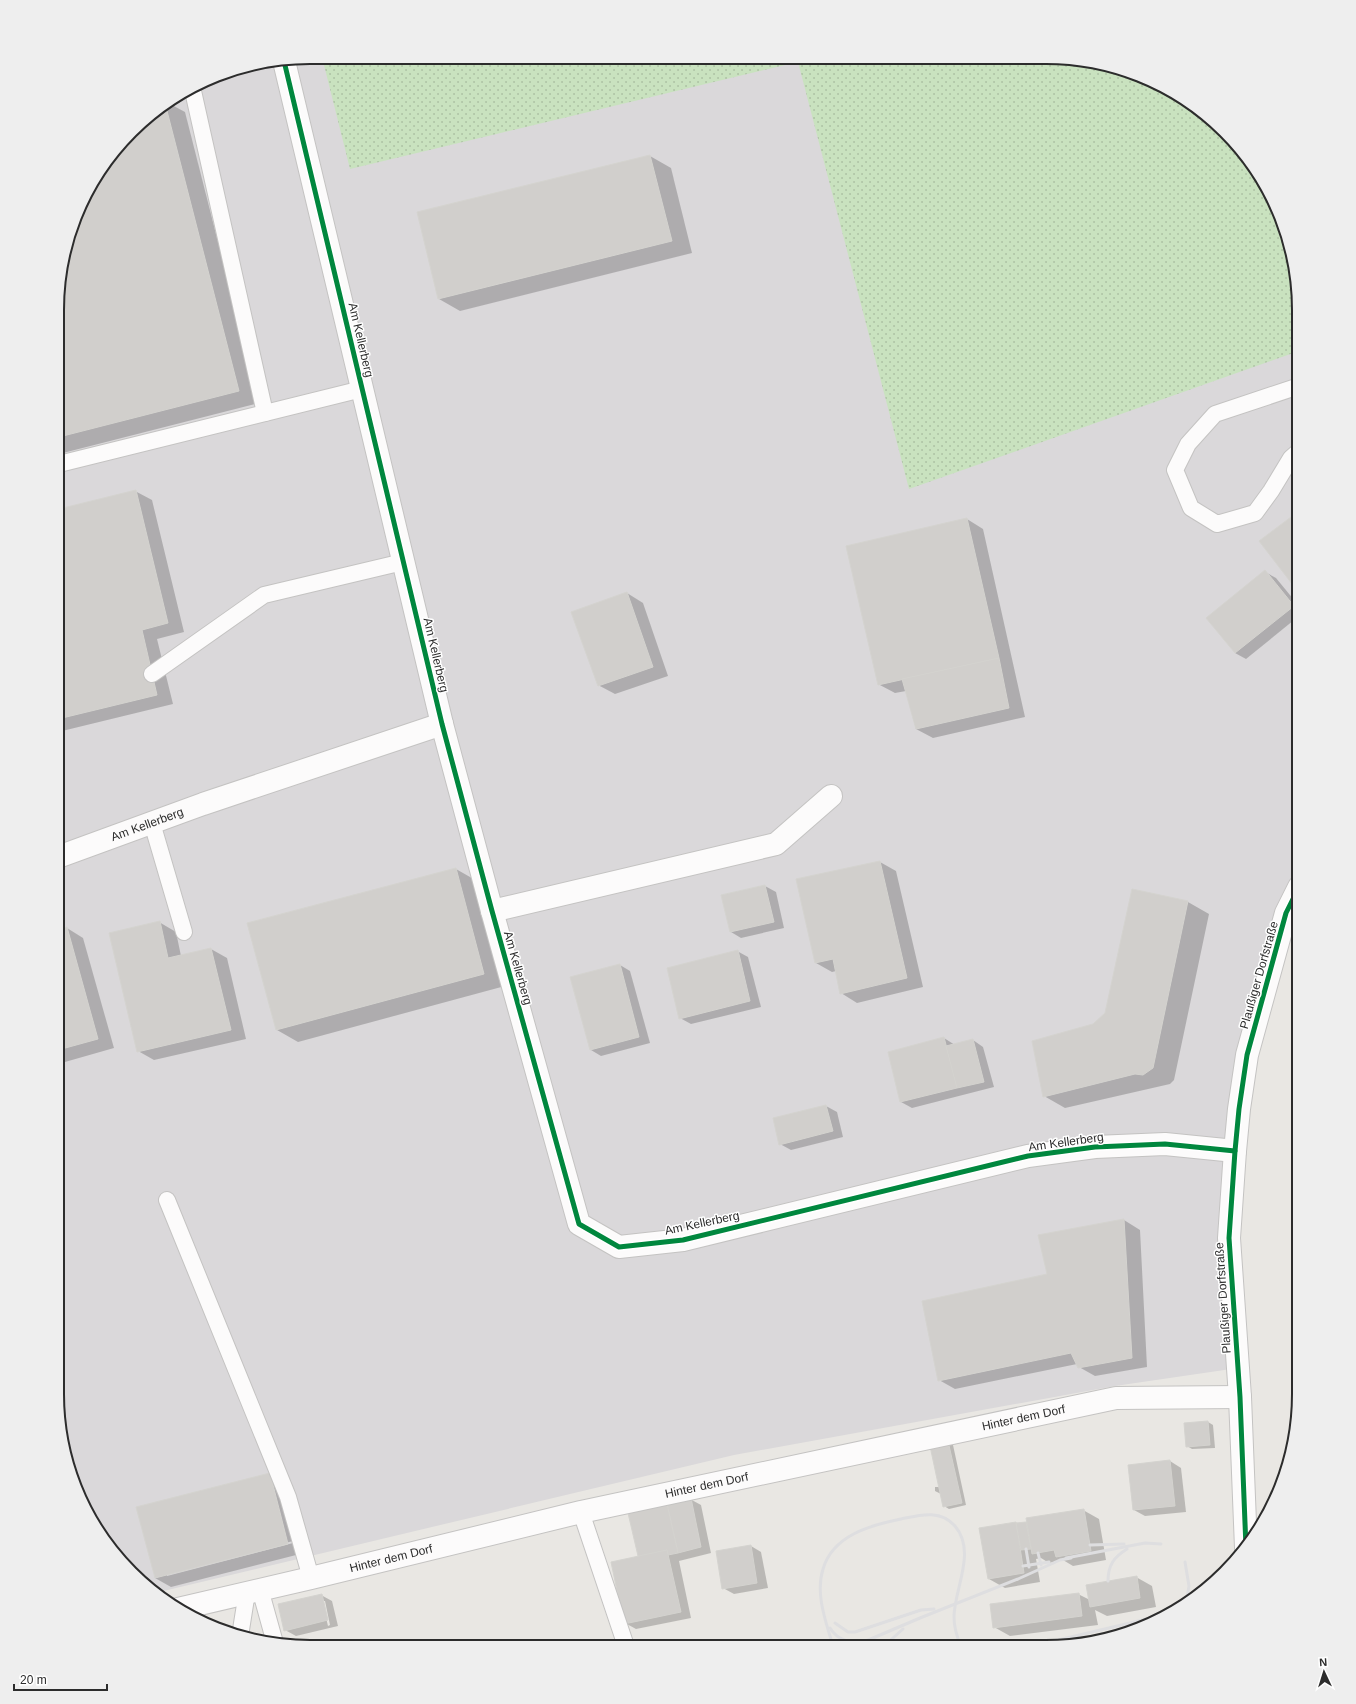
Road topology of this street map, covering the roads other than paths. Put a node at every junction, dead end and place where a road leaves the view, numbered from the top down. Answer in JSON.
{"nodes":[{"id":1,"x":285,"y":66,"type":"edge"},
{"id":2,"x":193,"y":94,"type":"edge"},
{"id":3,"x":1292,"y":388,"type":"edge"},
{"id":4,"x":362,"y":389,"type":"junction"},
{"id":5,"x":265,"y":412,"type":"junction"},
{"id":6,"x":1292,"y":457,"type":"edge"},
{"id":7,"x":64,"y":463,"type":"edge"},
{"id":8,"x":403,"y":562,"type":"junction"},
{"id":9,"x":152,"y":674,"type":"dead end"},
{"id":10,"x":442,"y":724,"type":"junction"},
{"id":11,"x":831,"y":796,"type":"dead end"},
{"id":12,"x":152,"y":823,"type":"junction"},
{"id":13,"x":64,"y":855,"type":"edge"},
{"id":14,"x":1292,"y":901,"type":"edge"},
{"id":15,"x":492,"y":912,"type":"junction"},
{"id":16,"x":184,"y":932,"type":"dead end"},
{"id":17,"x":1235,"y":1151,"type":"junction"},
{"id":18,"x":167,"y":1200,"type":"dead end"},
{"id":19,"x":1240,"y":1397,"type":"junction"},
{"id":20,"x":581,"y":1512,"type":"junction"},
{"id":21,"x":1249,"y":1534,"type":"edge"},
{"id":22,"x":311,"y":1578,"type":"junction"},
{"id":23,"x":254,"y":1590,"type":"junction"},
{"id":24,"x":187,"y":1607,"type":"edge"},
{"id":25,"x":242,"y":1631,"type":"edge"},
{"id":26,"x":273,"y":1637,"type":"edge"},
{"id":27,"x":624,"y":1640,"type":"edge"}],
"edges":[{"from":1,"to":4,"type":"street","name":"Am Kellerberg"},
{"from":2,"to":5,"type":"lane"},
{"from":3,"to":6,"type":"lane"},
{"from":4,"to":5,"type":"lane"},
{"from":4,"to":8,"type":"street","name":"Am Kellerberg"},
{"from":5,"to":7,"type":"lane"},
{"from":8,"to":9,"type":"lane"},
{"from":8,"to":10,"type":"street","name":"Am Kellerberg"},
{"from":10,"to":12,"type":"street","name":"Am Kellerberg"},
{"from":10,"to":15,"type":"street","name":"Am Kellerberg"},
{"from":11,"to":15,"type":"street"},
{"from":12,"to":13,"type":"street","name":"Am Kellerberg"},
{"from":12,"to":16,"type":"lane"},
{"from":14,"to":17,"type":"street","name":"Plaußiger Dorfstraße"},
{"from":15,"to":17,"type":"street","name":"Am Kellerberg"},
{"from":17,"to":19,"type":"street","name":"Plaußiger Dorfstraße"},
{"from":18,"to":22,"type":"lane"},
{"from":19,"to":20,"type":"street","name":"Hinter dem Dorf"},
{"from":19,"to":21,"type":"street","name":"Plaußiger Dorfstraße"},
{"from":20,"to":22,"type":"street","name":"Hinter dem Dorf"},
{"from":20,"to":27,"type":"lane"},
{"from":22,"to":23,"type":"street","name":"Hinter dem Dorf"},
{"from":23,"to":24,"type":"street","name":"Hinter dem Dorf"},
{"from":23,"to":25,"type":"lane"},
{"from":23,"to":26,"type":"lane"}]}
